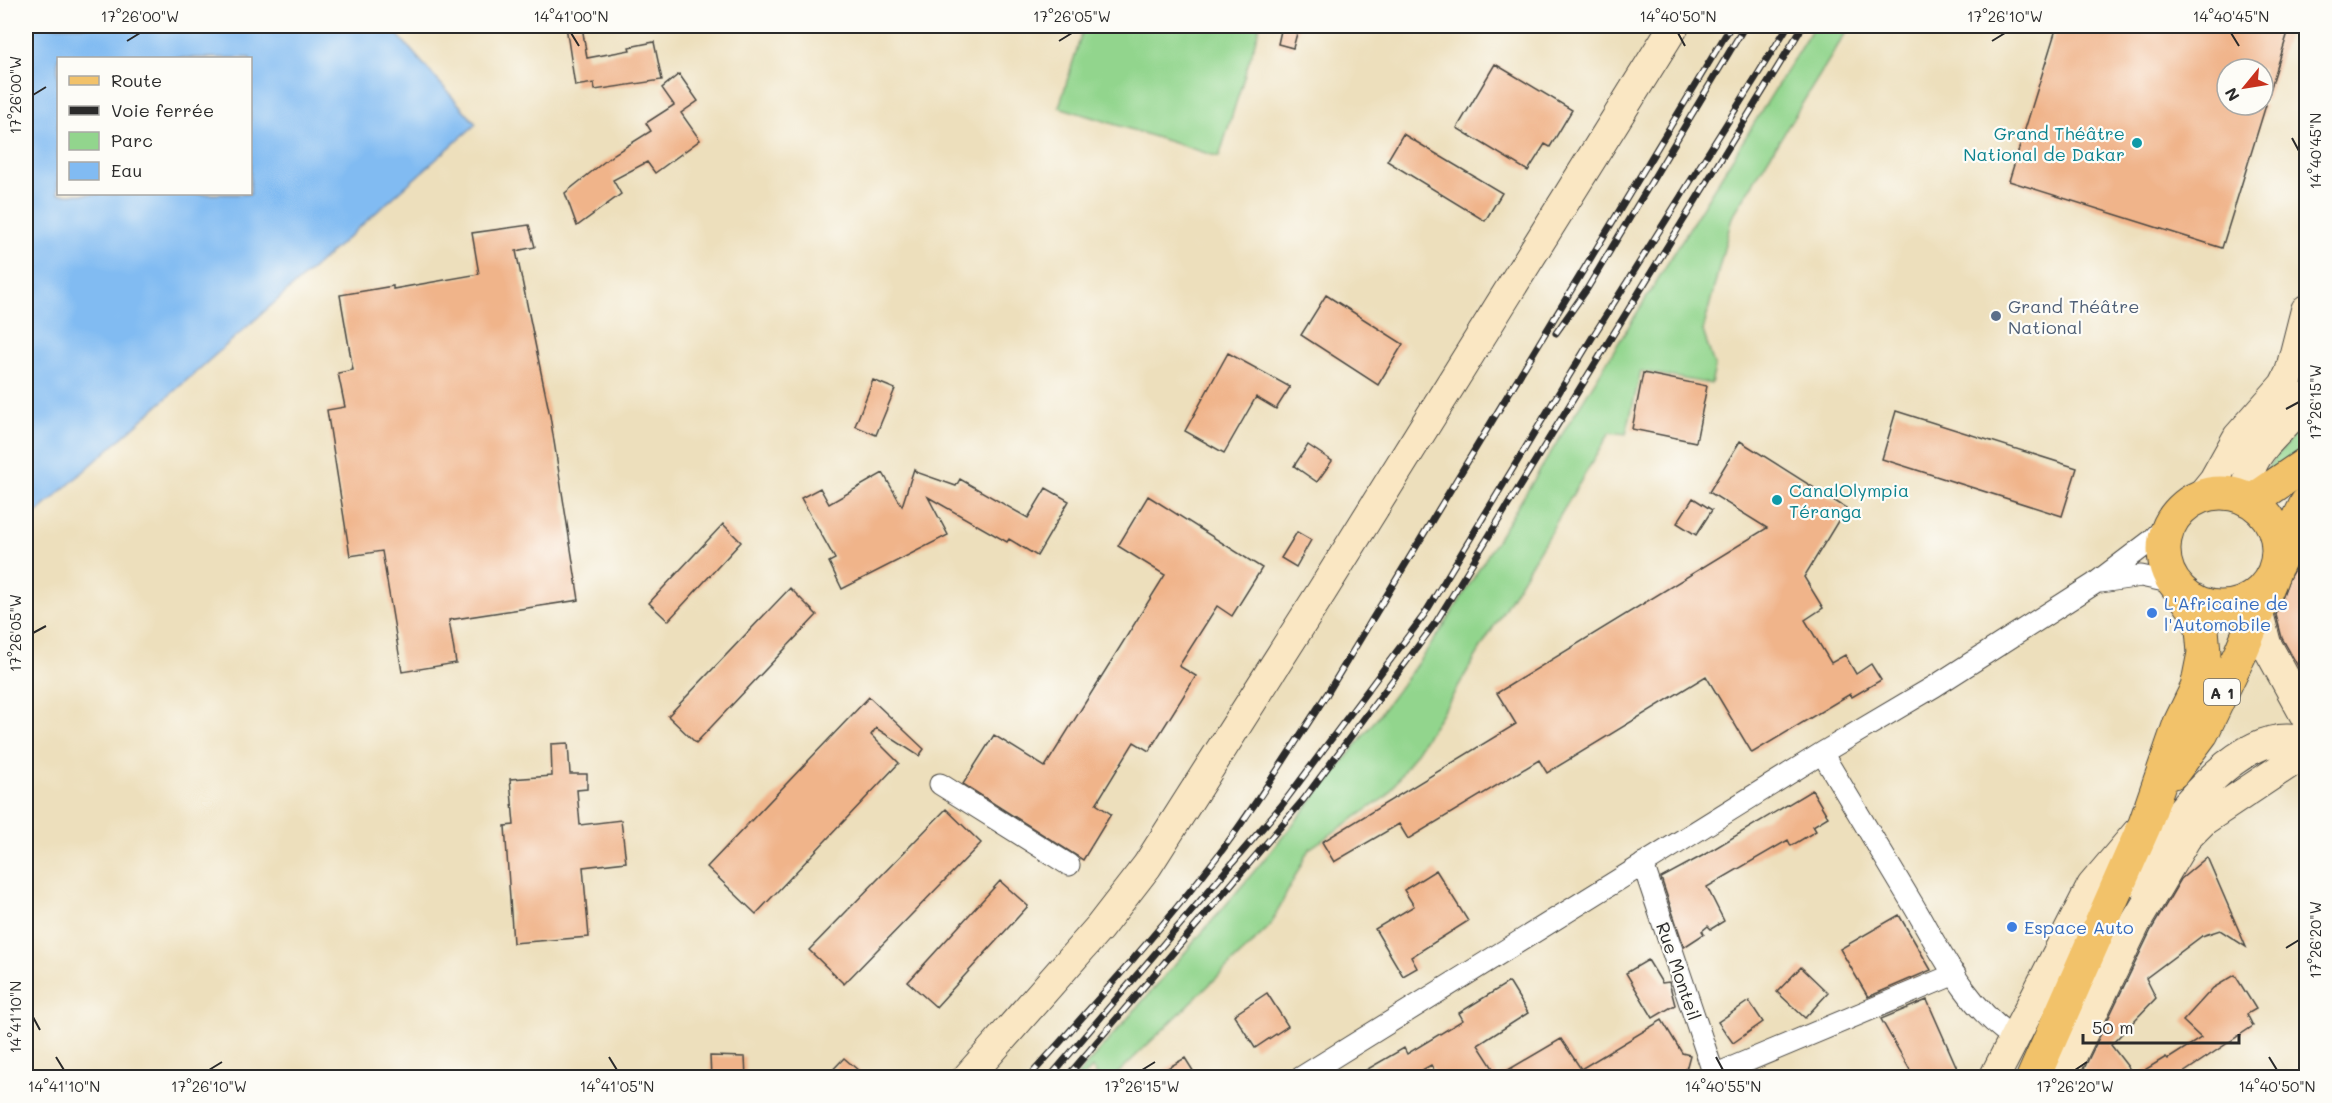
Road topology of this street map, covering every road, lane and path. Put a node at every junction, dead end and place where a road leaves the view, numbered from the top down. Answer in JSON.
{"nodes":[{"id":1,"x":1674,"y":26,"type":"edge"},
{"id":2,"x":2307,"y":310,"type":"edge"},
{"id":3,"x":2307,"y":398,"type":"edge"},
{"id":4,"x":2307,"y":464,"type":"edge"},
{"id":5,"x":2201,"y":496,"type":"junction"},
{"id":6,"x":2250,"y":500,"type":"junction"},
{"id":7,"x":2307,"y":504,"type":"edge"},
{"id":8,"x":2174,"y":517,"type":"junction"},
{"id":9,"x":2274,"y":572,"type":"junction"},
{"id":10,"x":2094,"y":584,"type":"junction"},
{"id":11,"x":2178,"y":587,"type":"junction"},
{"id":12,"x":2258,"y":613,"type":"junction"},
{"id":13,"x":2307,"y":717,"type":"edge"},
{"id":14,"x":2307,"y":743,"type":"edge"},
{"id":15,"x":2307,"y":752,"type":"edge"},
{"id":16,"x":1822,"y":753,"type":"junction"},
{"id":17,"x":940,"y":784,"type":"dead end"},
{"id":18,"x":2150,"y":810,"type":"junction"},
{"id":19,"x":1643,"y":864,"type":"junction"},
{"id":20,"x":1069,"y":865,"type":"dead end"},
{"id":21,"x":2110,"y":905,"type":"junction"},
{"id":22,"x":1955,"y":974,"type":"junction"},
{"id":23,"x":2013,"y":1037,"type":"junction"},
{"id":24,"x":1714,"y":1076,"type":"edge"},
{"id":25,"x":967,"y":1077,"type":"edge"},
{"id":26,"x":1300,"y":1077,"type":"edge"},
{"id":27,"x":1994,"y":1077,"type":"edge"},
{"id":28,"x":2033,"y":1077,"type":"edge"},
{"id":29,"x":2061,"y":1077,"type":"edge"}],
"edges":[{"from":1,"to":25,"type":"street"},
{"from":2,"to":5,"type":"street"},
{"from":3,"to":6,"type":"street"},
{"from":4,"to":6,"type":"main road"},
{"from":5,"to":6,"type":"main road"},
{"from":5,"to":8,"type":"main road"},
{"from":6,"to":9,"type":"main road"},
{"from":7,"to":9,"type":"main road"},
{"from":8,"to":10,"type":"street"},
{"from":8,"to":11,"type":"main road"},
{"from":9,"to":11,"type":"main road"},
{"from":9,"to":12,"type":"main road","number":"A 1"},
{"from":10,"to":11,"type":"street"},
{"from":10,"to":16,"type":"street"},
{"from":11,"to":18,"type":"main road","number":"A 1"},
{"from":12,"to":13,"type":"street"},
{"from":12,"to":18,"type":"main road","number":"A 1"},
{"from":14,"to":21,"type":"street"},
{"from":15,"to":29,"type":"street"},
{"from":16,"to":19,"type":"street"},
{"from":16,"to":22,"type":"street"},
{"from":17,"to":20,"type":"street"},
{"from":18,"to":21,"type":"main road","number":"A 1"},
{"from":18,"to":23,"type":"street"},
{"from":19,"to":24,"type":"street","name":"Rue Monteil"},
{"from":19,"to":26,"type":"street"},
{"from":21,"to":28,"type":"main road","number":"A 1"},
{"from":22,"to":23,"type":"street"},
{"from":22,"to":24,"type":"street"},
{"from":23,"to":27,"type":"street"}]}
